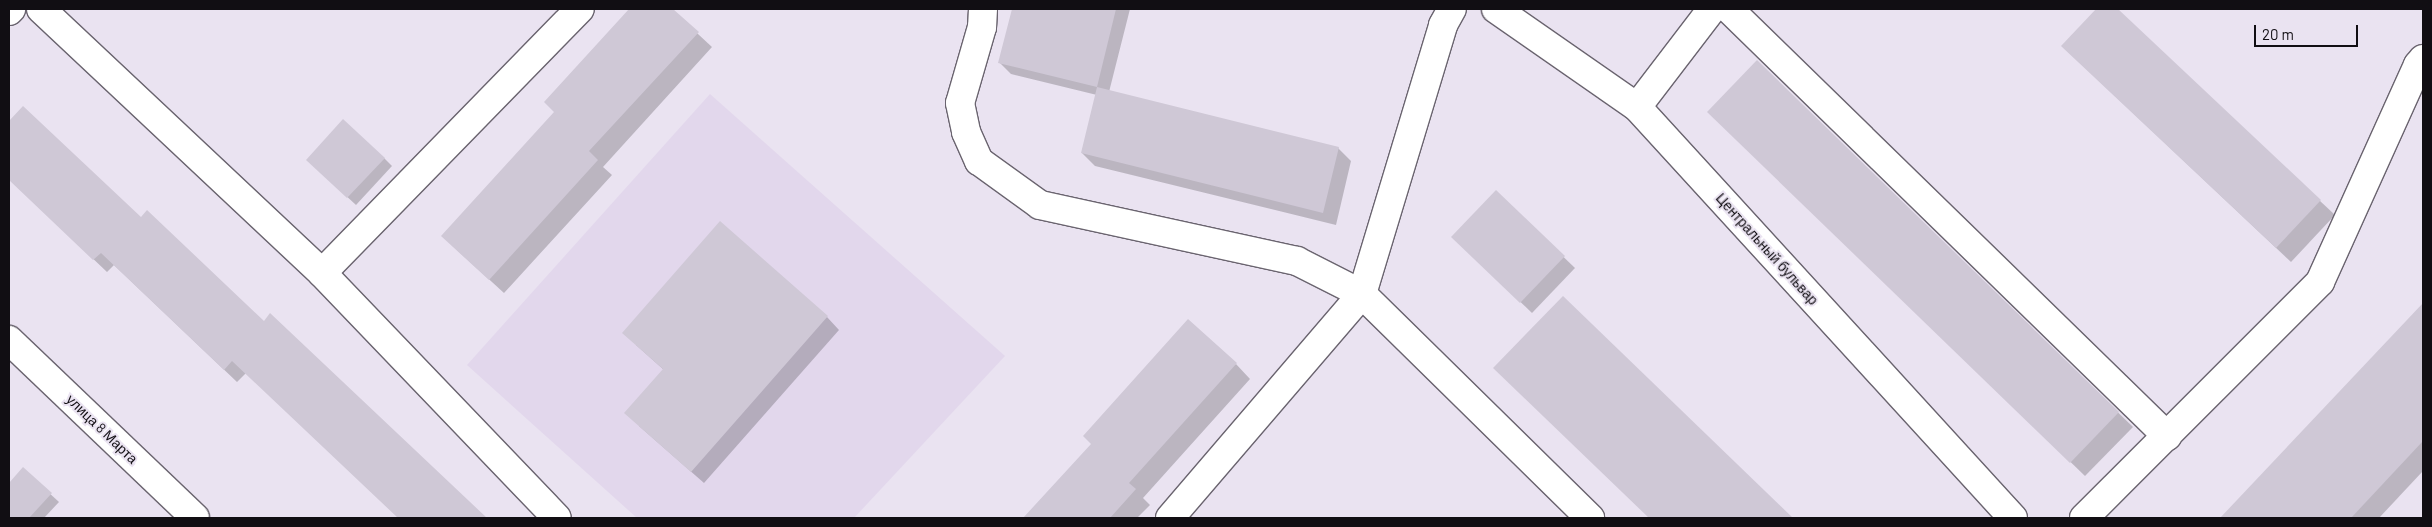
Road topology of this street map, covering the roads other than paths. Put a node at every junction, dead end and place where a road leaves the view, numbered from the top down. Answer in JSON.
{"nodes":[{"id":1,"x":41,"y":9,"type":"edge"},
{"id":2,"x":580,"y":9,"type":"edge"},
{"id":3,"x":983,"y":9,"type":"edge"},
{"id":4,"x":1452,"y":9,"type":"edge"},
{"id":5,"x":1496,"y":9,"type":"edge"},
{"id":6,"x":1712,"y":9,"type":"edge"},
{"id":7,"x":1730,"y":9,"type":"edge"},
{"id":8,"x":2423,"y":59,"type":"edge"},
{"id":9,"x":1637,"y":107,"type":"junction"},
{"id":10,"x":322,"y":273,"type":"junction"},
{"id":11,"x":1362,"y":294,"type":"junction"},
{"id":12,"x":9,"y":340,"type":"edge"},
{"id":13,"x":2167,"y":436,"type":"junction"},
{"id":14,"x":195,"y":518,"type":"edge"},
{"id":15,"x":557,"y":518,"type":"edge"},
{"id":16,"x":1170,"y":518,"type":"edge"},
{"id":17,"x":1590,"y":518,"type":"edge"},
{"id":18,"x":2013,"y":518,"type":"edge"},
{"id":19,"x":2084,"y":518,"type":"edge"}],
"edges":[{"from":1,"to":10,"type":"street"},
{"from":2,"to":10,"type":"street"},
{"from":3,"to":11,"type":"street"},
{"from":4,"to":11,"type":"street"},
{"from":5,"to":9,"type":"street","name":"Центральный бульвар"},
{"from":6,"to":9,"type":"street"},
{"from":7,"to":13,"type":"street"},
{"from":8,"to":13,"type":"street"},
{"from":9,"to":18,"type":"street","name":"Центральный бульвар"},
{"from":10,"to":15,"type":"street"},
{"from":11,"to":16,"type":"street"},
{"from":11,"to":17,"type":"street"},
{"from":12,"to":14,"type":"street","name":"улица 8 Марта"},
{"from":13,"to":19,"type":"street"}]}
